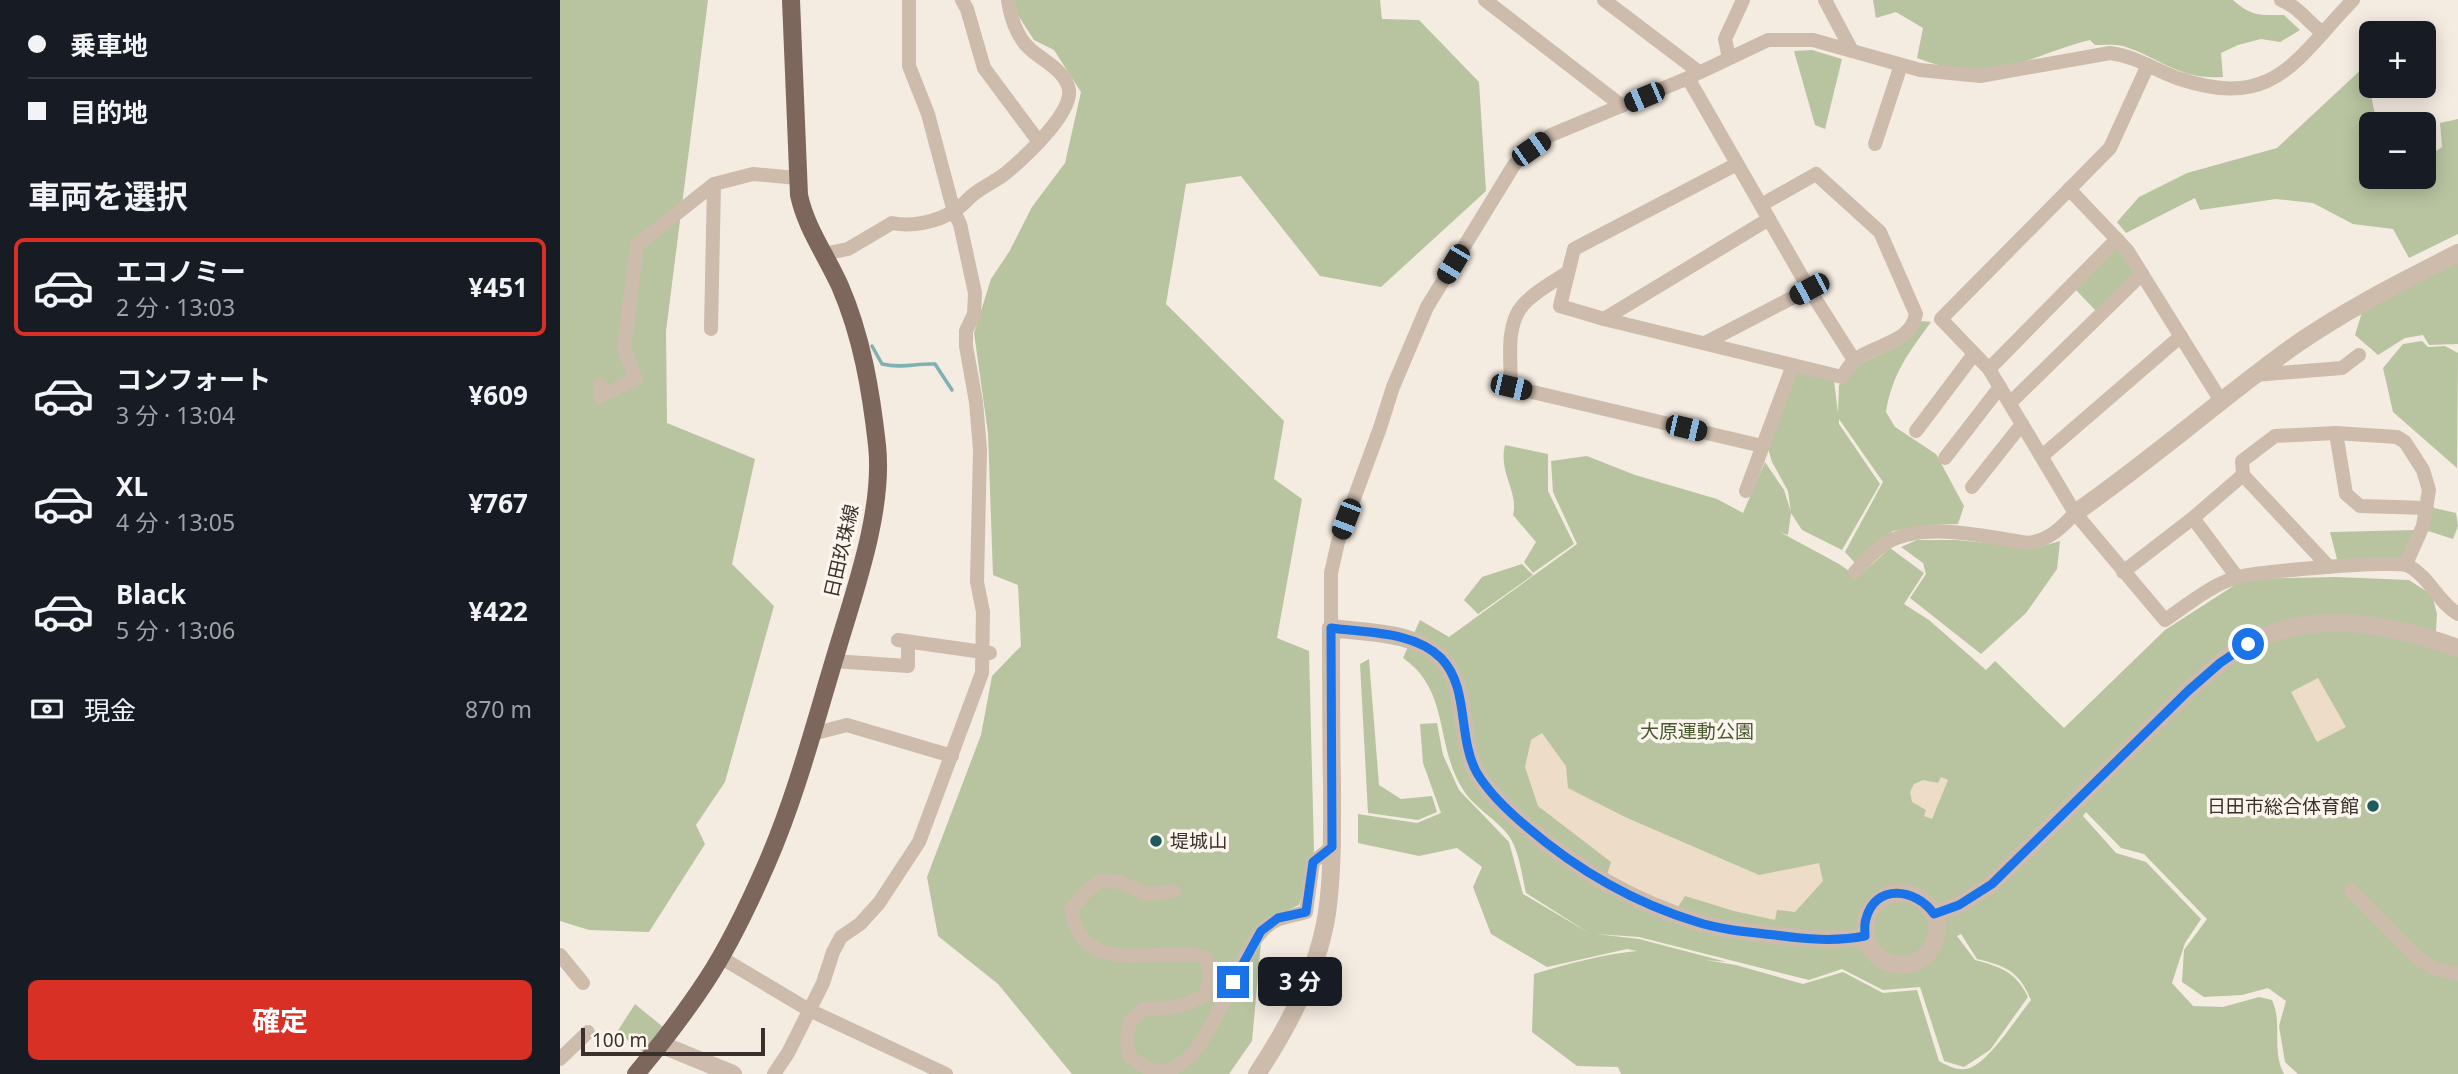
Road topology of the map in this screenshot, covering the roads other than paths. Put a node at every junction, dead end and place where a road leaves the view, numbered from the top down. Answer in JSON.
{"nodes":[{"id":1,"x":790,"y":0,"type":"edge"},
{"id":2,"x":909,"y":0,"type":"edge"},
{"id":3,"x":962,"y":0,"type":"edge"},
{"id":4,"x":1008,"y":0,"type":"edge"},
{"id":5,"x":1485,"y":0,"type":"edge"},
{"id":6,"x":1604,"y":0,"type":"edge"},
{"id":7,"x":1743,"y":0,"type":"edge"},
{"id":8,"x":1825,"y":0,"type":"edge"},
{"id":9,"x":2281,"y":0,"type":"edge"},
{"id":10,"x":2353,"y":0,"type":"edge"},
{"id":11,"x":1623,"y":6,"type":"edge"},
{"id":12,"x":2323,"y":33,"type":"junction"},
{"id":13,"x":1852,"y":51,"type":"junction"},
{"id":14,"x":1729,"y":58,"type":"junction"},
{"id":15,"x":1901,"y":65,"type":"junction"},
{"id":16,"x":2148,"y":65,"type":"junction"},
{"id":17,"x":1694,"y":75,"type":"junction"},
{"id":18,"x":1622,"y":106,"type":"junction"},
{"id":19,"x":1039,"y":142,"type":"junction"},
{"id":20,"x":1875,"y":144,"type":"dead end"},
{"id":21,"x":1737,"y":164,"type":"junction"},
{"id":22,"x":797,"y":177,"type":"junction"},
{"id":23,"x":714,"y":184,"type":"junction"},
{"id":24,"x":2069,"y":189,"type":"junction"},
{"id":25,"x":1761,"y":205,"type":"junction"},
{"id":26,"x":954,"y":212,"type":"junction"},
{"id":27,"x":1769,"y":219,"type":"junction"},
{"id":28,"x":2117,"y":239,"type":"junction"},
{"id":29,"x":2458,"y":253,"type":"edge"},
{"id":30,"x":822,"y":254,"type":"junction"},
{"id":31,"x":1569,"y":272,"type":"junction"},
{"id":32,"x":2142,"y":274,"type":"junction"},
{"id":33,"x":1809,"y":289,"type":"junction"},
{"id":34,"x":1604,"y":319,"type":"junction"},
{"id":35,"x":711,"y":329,"type":"dead end"},
{"id":36,"x":2181,"y":336,"type":"junction"},
{"id":37,"x":1707,"y":342,"type":"junction"},
{"id":38,"x":1975,"y":354,"type":"junction"},
{"id":39,"x":2359,"y":355,"type":"dead end"},
{"id":40,"x":1854,"y":360,"type":"junction"},
{"id":41,"x":1793,"y":365,"type":"junction"},
{"id":42,"x":1989,"y":369,"type":"junction"},
{"id":43,"x":2255,"y":375,"type":"junction"},
{"id":44,"x":600,"y":384,"type":"dead end"},
{"id":45,"x":2000,"y":387,"type":"junction"},
{"id":46,"x":2221,"y":401,"type":"junction"},
{"id":47,"x":2010,"y":403,"type":"junction"},
{"id":48,"x":2022,"y":424,"type":"junction"},
{"id":49,"x":1916,"y":431,"type":"dead end"},
{"id":50,"x":2336,"y":433,"type":"junction"},
{"id":51,"x":1762,"y":446,"type":"junction"},
{"id":52,"x":2042,"y":456,"type":"junction"},
{"id":53,"x":1945,"y":457,"type":"dead end"},
{"id":54,"x":2243,"y":475,"type":"junction"},
{"id":55,"x":1972,"y":487,"type":"dead end"},
{"id":56,"x":1746,"y":491,"type":"dead end"},
{"id":57,"x":2427,"y":508,"type":"junction"},
{"id":58,"x":2076,"y":513,"type":"junction"},
{"id":59,"x":2193,"y":518,"type":"junction"},
{"id":60,"x":2406,"y":564,"type":"junction"},
{"id":61,"x":2329,"y":566,"type":"junction"},
{"id":62,"x":1855,"y":572,"type":"dead end"},
{"id":63,"x":2123,"y":572,"type":"junction"},
{"id":64,"x":2237,"y":577,"type":"junction"},
{"id":65,"x":2458,"y":614,"type":"edge"},
{"id":66,"x":1331,"y":628,"type":"junction"},
{"id":67,"x":2458,"y":648,"type":"edge"},
{"id":68,"x":987,"y":653,"type":"junction"},
{"id":69,"x":833,"y":661,"type":"junction"},
{"id":70,"x":812,"y":734,"type":"junction"},
{"id":71,"x":952,"y":756,"type":"junction"},
{"id":72,"x":1332,"y":847,"type":"junction"},
{"id":73,"x":2351,"y":890,"type":"dead end"},
{"id":74,"x":1174,"y":891,"type":"dead end"},
{"id":75,"x":1934,"y":914,"type":"junction"},
{"id":76,"x":1865,"y":936,"type":"junction"},
{"id":77,"x":560,"y":955,"type":"edge"},
{"id":78,"x":720,"y":957,"type":"junction"},
{"id":79,"x":2458,"y":974,"type":"edge"},
{"id":80,"x":583,"y":984,"type":"dead end"},
{"id":81,"x":809,"y":1010,"type":"junction"},
{"id":82,"x":588,"y":1032,"type":"dead end"},
{"id":83,"x":660,"y":1044,"type":"junction"},
{"id":84,"x":561,"y":1056,"type":"edge"},
{"id":85,"x":636,"y":1074,"type":"edge"},
{"id":86,"x":733,"y":1074,"type":"edge"},
{"id":87,"x":774,"y":1074,"type":"edge"},
{"id":88,"x":946,"y":1074,"type":"edge"},
{"id":89,"x":1257,"y":1074,"type":"edge"}],
"edges":[{"from":1,"to":22,"type":"main road","name":"日田玖珠線"},
{"from":2,"to":26,"type":"street"},
{"from":3,"to":19,"type":"street"},
{"from":4,"to":19,"type":"street"},
{"from":5,"to":18,"type":"street"},
{"from":6,"to":11,"type":"street"},
{"from":7,"to":14,"type":"street"},
{"from":8,"to":13,"type":"street"},
{"from":9,"to":12,"type":"street"},
{"from":10,"to":12,"type":"street"},
{"from":11,"to":17,"type":"street"},
{"from":12,"to":16,"type":"street"},
{"from":13,"to":14,"type":"street"},
{"from":13,"to":15,"type":"street"},
{"from":14,"to":17,"type":"street"},
{"from":15,"to":16,"type":"street"},
{"from":15,"to":20,"type":"street"},
{"from":16,"to":24,"type":"street"},
{"from":17,"to":18,"type":"street"},
{"from":17,"to":21,"type":"street"},
{"from":18,"to":66,"type":"street"},
{"from":19,"to":26,"type":"street"},
{"from":21,"to":25,"type":"street"},
{"from":21,"to":31,"type":"street"},
{"from":22,"to":23,"type":"street"},
{"from":22,"to":30,"type":"main road","name":"日田玖珠線"},
{"from":23,"to":35,"type":"street"},
{"from":23,"to":44,"type":"street"},
{"from":24,"to":28,"type":"street"},
{"from":24,"to":38,"type":"street"},
{"from":25,"to":27,"type":"street"},
{"from":25,"to":40,"type":"street"},
{"from":26,"to":30,"type":"street"},
{"from":26,"to":68,"type":"street"},
{"from":27,"to":33,"type":"street"},
{"from":27,"to":34,"type":"street"},
{"from":28,"to":32,"type":"street"},
{"from":28,"to":42,"type":"street"},
{"from":29,"to":43,"type":"street"},
{"from":30,"to":69,"type":"main road","name":"日田玖珠線"},
{"from":31,"to":34,"type":"street"},
{"from":31,"to":51,"type":"street"},
{"from":32,"to":36,"type":"street"},
{"from":32,"to":47,"type":"street"},
{"from":33,"to":37,"type":"street"},
{"from":33,"to":40,"type":"street"},
{"from":34,"to":37,"type":"street"},
{"from":36,"to":46,"type":"street"},
{"from":36,"to":52,"type":"street"},
{"from":37,"to":41,"type":"street"},
{"from":38,"to":42,"type":"street"},
{"from":38,"to":49,"type":"street"},
{"from":39,"to":43,"type":"street"},
{"from":40,"to":41,"type":"street"},
{"from":41,"to":51,"type":"street"},
{"from":42,"to":45,"type":"street"},
{"from":43,"to":46,"type":"street"},
{"from":45,"to":47,"type":"street"},
{"from":45,"to":53,"type":"street"},
{"from":46,"to":58,"type":"street"},
{"from":47,"to":48,"type":"street"},
{"from":48,"to":52,"type":"street"},
{"from":48,"to":55,"type":"street"},
{"from":50,"to":54,"type":"street"},
{"from":50,"to":57,"type":"street"},
{"from":50,"to":57,"type":"street"},
{"from":51,"to":56,"type":"street"},
{"from":52,"to":58,"type":"street"},
{"from":54,"to":59,"type":"street"},
{"from":54,"to":61,"type":"street"},
{"from":57,"to":60,"type":"street"},
{"from":58,"to":62,"type":"street"},
{"from":58,"to":63,"type":"street"},
{"from":59,"to":63,"type":"street"},
{"from":59,"to":64,"type":"street"},
{"from":60,"to":61,"type":"street"},
{"from":60,"to":65,"type":"street"},
{"from":61,"to":64,"type":"street"},
{"from":63,"to":64,"type":"street"},
{"from":66,"to":72,"type":"street"},
{"from":66,"to":76,"type":"street"},
{"from":67,"to":75,"type":"street"},
{"from":68,"to":69,"type":"street"},
{"from":68,"to":71,"type":"street"},
{"from":69,"to":70,"type":"main road","name":"日田玖珠線"},
{"from":70,"to":71,"type":"street"},
{"from":70,"to":78,"type":"main road","name":"日田玖珠線"},
{"from":71,"to":81,"type":"street"},
{"from":72,"to":74,"type":"street"},
{"from":72,"to":89,"type":"street"},
{"from":73,"to":79,"type":"street"},
{"from":75,"to":76,"type":"street"},
{"from":75,"to":76,"type":"street"},
{"from":77,"to":80,"type":"street"},
{"from":78,"to":81,"type":"street"},
{"from":78,"to":83,"type":"main road","name":"日田玖珠線"},
{"from":81,"to":87,"type":"street"},
{"from":81,"to":88,"type":"street"},
{"from":82,"to":84,"type":"street"},
{"from":83,"to":85,"type":"main road","name":"日田玖珠線"},
{"from":83,"to":86,"type":"street"}]}
